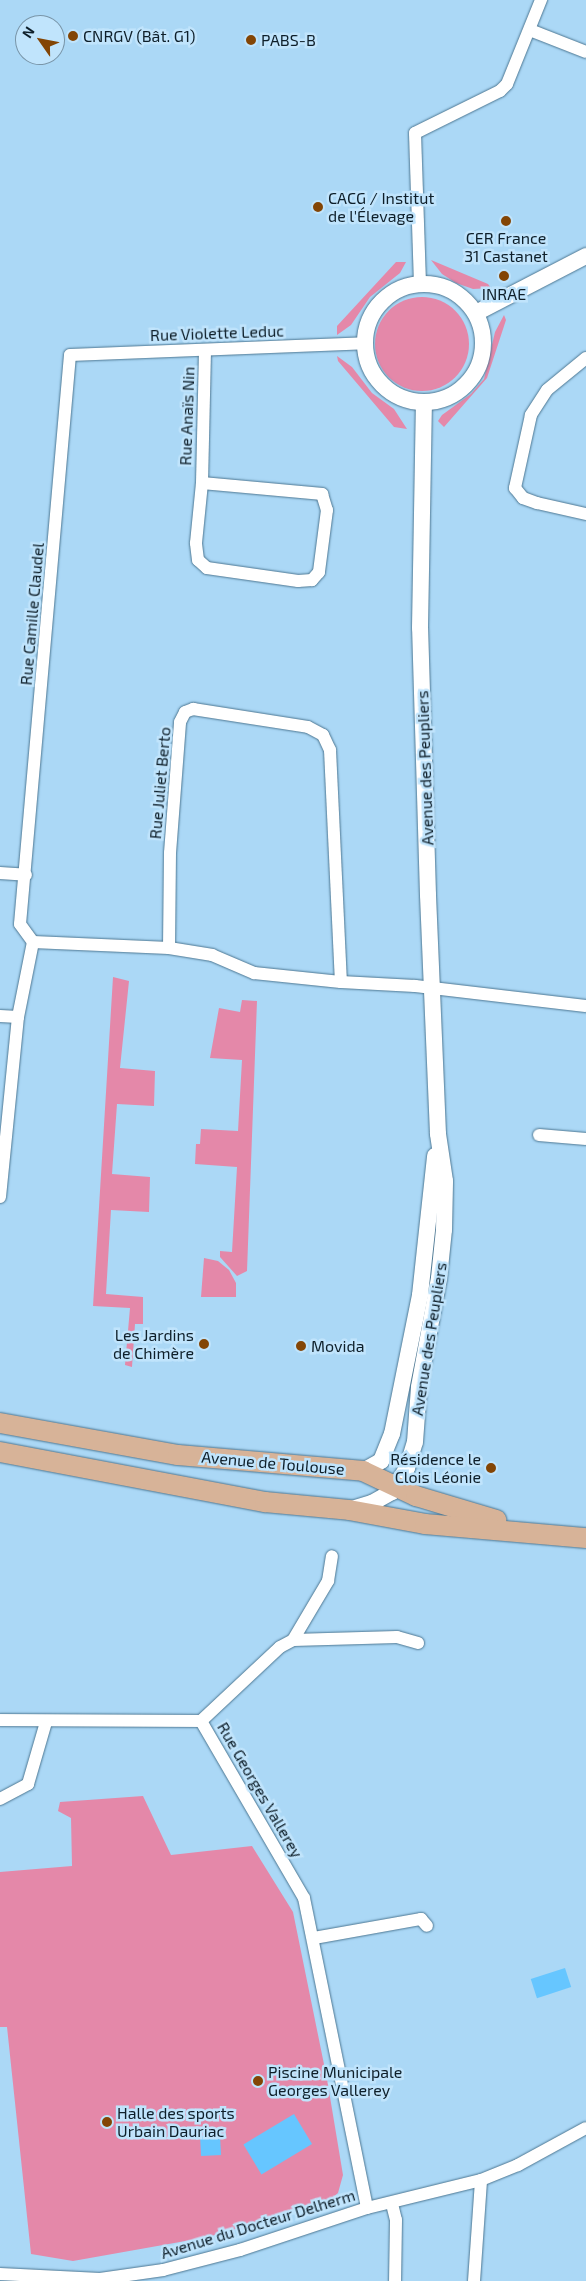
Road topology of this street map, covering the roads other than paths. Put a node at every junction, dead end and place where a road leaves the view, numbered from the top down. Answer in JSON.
{"nodes":[{"id":1,"x":541,"y":0,"type":"edge"},
{"id":2,"x":530,"y":30,"type":"junction"},
{"id":3,"x":586,"y":52,"type":"edge"},
{"id":4,"x":586,"y":256,"type":"edge"},
{"id":5,"x":420,"y":284,"type":"junction"},
{"id":6,"x":476,"y":313,"type":"junction"},
{"id":7,"x":365,"y":343,"type":"junction"},
{"id":8,"x":205,"y":350,"type":"junction"},
{"id":9,"x":70,"y":355,"type":"joint"},
{"id":10,"x":586,"y":358,"type":"edge"},
{"id":11,"x":424,"y":402,"type":"junction"},
{"id":12,"x":202,"y":483,"type":"junction"},
{"id":13,"x":586,"y":514,"type":"edge"},
{"id":14,"x":0,"y":873,"type":"edge"},
{"id":15,"x":26,"y":875,"type":"junction"},
{"id":16,"x":32,"y":942,"type":"junction"},
{"id":17,"x":169,"y":948,"type":"junction"},
{"id":18,"x":341,"y":982,"type":"junction"},
{"id":19,"x":431,"y":988,"type":"junction"},
{"id":20,"x":586,"y":1006,"type":"edge"},
{"id":21,"x":0,"y":1016,"type":"edge"},
{"id":22,"x":18,"y":1017,"type":"junction"},
{"id":23,"x":438,"y":1134,"type":"junction"},
{"id":24,"x":539,"y":1135,"type":"dead end"},
{"id":25,"x":586,"y":1139,"type":"edge"},
{"id":26,"x":0,"y":1197,"type":"edge"},
{"id":27,"x":0,"y":1423,"type":"edge"},
{"id":28,"x":0,"y":1452,"type":"edge"},
{"id":29,"x":380,"y":1478,"type":"junction"},
{"id":30,"x":349,"y":1510,"type":"junction"},
{"id":31,"x":394,"y":1518,"type":"junction"},
{"id":32,"x":538,"y":1532,"type":"junction"},
{"id":33,"x":586,"y":1538,"type":"edge"},
{"id":34,"x":332,"y":1556,"type":"dead end"},
{"id":35,"x":292,"y":1640,"type":"junction"},
{"id":36,"x":418,"y":1643,"type":"dead end"},
{"id":37,"x":0,"y":1720,"type":"edge"},
{"id":38,"x":201,"y":1721,"type":"junction"},
{"id":39,"x":46,"y":1722,"type":"junction"},
{"id":40,"x":0,"y":1798,"type":"edge"},
{"id":41,"x":427,"y":1926,"type":"dead end"},
{"id":42,"x":314,"y":1938,"type":"junction"},
{"id":43,"x":586,"y":2128,"type":"edge"},
{"id":44,"x":481,"y":2180,"type":"junction"},
{"id":45,"x":392,"y":2204,"type":"junction"},
{"id":46,"x":366,"y":2208,"type":"junction"},
{"id":47,"x":0,"y":2274,"type":"edge"},
{"id":48,"x":395,"y":2281,"type":"edge"},
{"id":49,"x":474,"y":2281,"type":"edge"}],
"edges":[{"from":1,"to":2,"type":"street"},
{"from":2,"to":3,"type":"street"},
{"from":2,"to":5,"type":"street"},
{"from":4,"to":6,"type":"street"},
{"from":5,"to":6,"type":"street"},
{"from":5,"to":7,"type":"street"},
{"from":6,"to":11,"type":"street"},
{"from":7,"to":8,"type":"street","name":"Rue Violette Leduc"},
{"from":7,"to":11,"type":"street"},
{"from":8,"to":9,"type":"street","name":"Rue Violette Leduc"},
{"from":8,"to":12,"type":"street","name":"Rue Anaïs Nin"},
{"from":9,"to":15,"type":"street","name":"Rue Camille Claudel"},
{"from":10,"to":13,"type":"street"},
{"from":11,"to":19,"type":"street","name":"Avenue des Peupliers"},
{"from":12,"to":12,"type":"street","name":"Rue Anaïs Nin"},
{"from":14,"to":15,"type":"street"},
{"from":15,"to":16,"type":"street","name":"Rue Camille Claudel"},
{"from":16,"to":17,"type":"street"},
{"from":16,"to":22,"type":"street"},
{"from":17,"to":18,"type":"street"},
{"from":17,"to":18,"type":"street","name":"Rue Juliet Berto"},
{"from":18,"to":19,"type":"street"},
{"from":19,"to":20,"type":"street"},
{"from":19,"to":23,"type":"street","name":"Avenue des Peupliers"},
{"from":21,"to":22,"type":"street"},
{"from":22,"to":26,"type":"street"},
{"from":23,"to":29,"type":"street","name":"Avenue des Peupliers"},
{"from":23,"to":29,"type":"street","name":"Avenue des Peupliers"},
{"from":24,"to":25,"type":"street"},
{"from":27,"to":29,"type":"main road","name":"Avenue de Toulouse"},
{"from":28,"to":30,"type":"main road","name":"Avenue de Toulouse"},
{"from":29,"to":30,"type":"street"},
{"from":29,"to":31,"type":"street"},
{"from":29,"to":32,"type":"main road","name":"Avenue de Toulouse"},
{"from":30,"to":31,"type":"main road","name":"Avenue de Toulouse"},
{"from":31,"to":32,"type":"main road","name":"Avenue de Toulouse"},
{"from":32,"to":33,"type":"main road","name":"Avenue de Toulouse"},
{"from":34,"to":35,"type":"street","name":"Rue Georges Vallerey"},
{"from":35,"to":36,"type":"street"},
{"from":35,"to":38,"type":"street","name":"Rue Georges Vallerey"},
{"from":37,"to":39,"type":"street"},
{"from":38,"to":39,"type":"street"},
{"from":38,"to":42,"type":"street","name":"Rue Georges Vallerey"},
{"from":39,"to":40,"type":"street"},
{"from":41,"to":42,"type":"street"},
{"from":42,"to":46,"type":"street","name":"Rue Georges Vallerey"},
{"from":43,"to":44,"type":"street","name":"Avenue du Docteur Delherm"},
{"from":44,"to":45,"type":"street","name":"Avenue du Docteur Delherm"},
{"from":44,"to":49,"type":"street"},
{"from":45,"to":46,"type":"street","name":"Avenue du Docteur Delherm"},
{"from":45,"to":48,"type":"street"},
{"from":46,"to":47,"type":"street","name":"Avenue du Docteur Delherm"}]}
